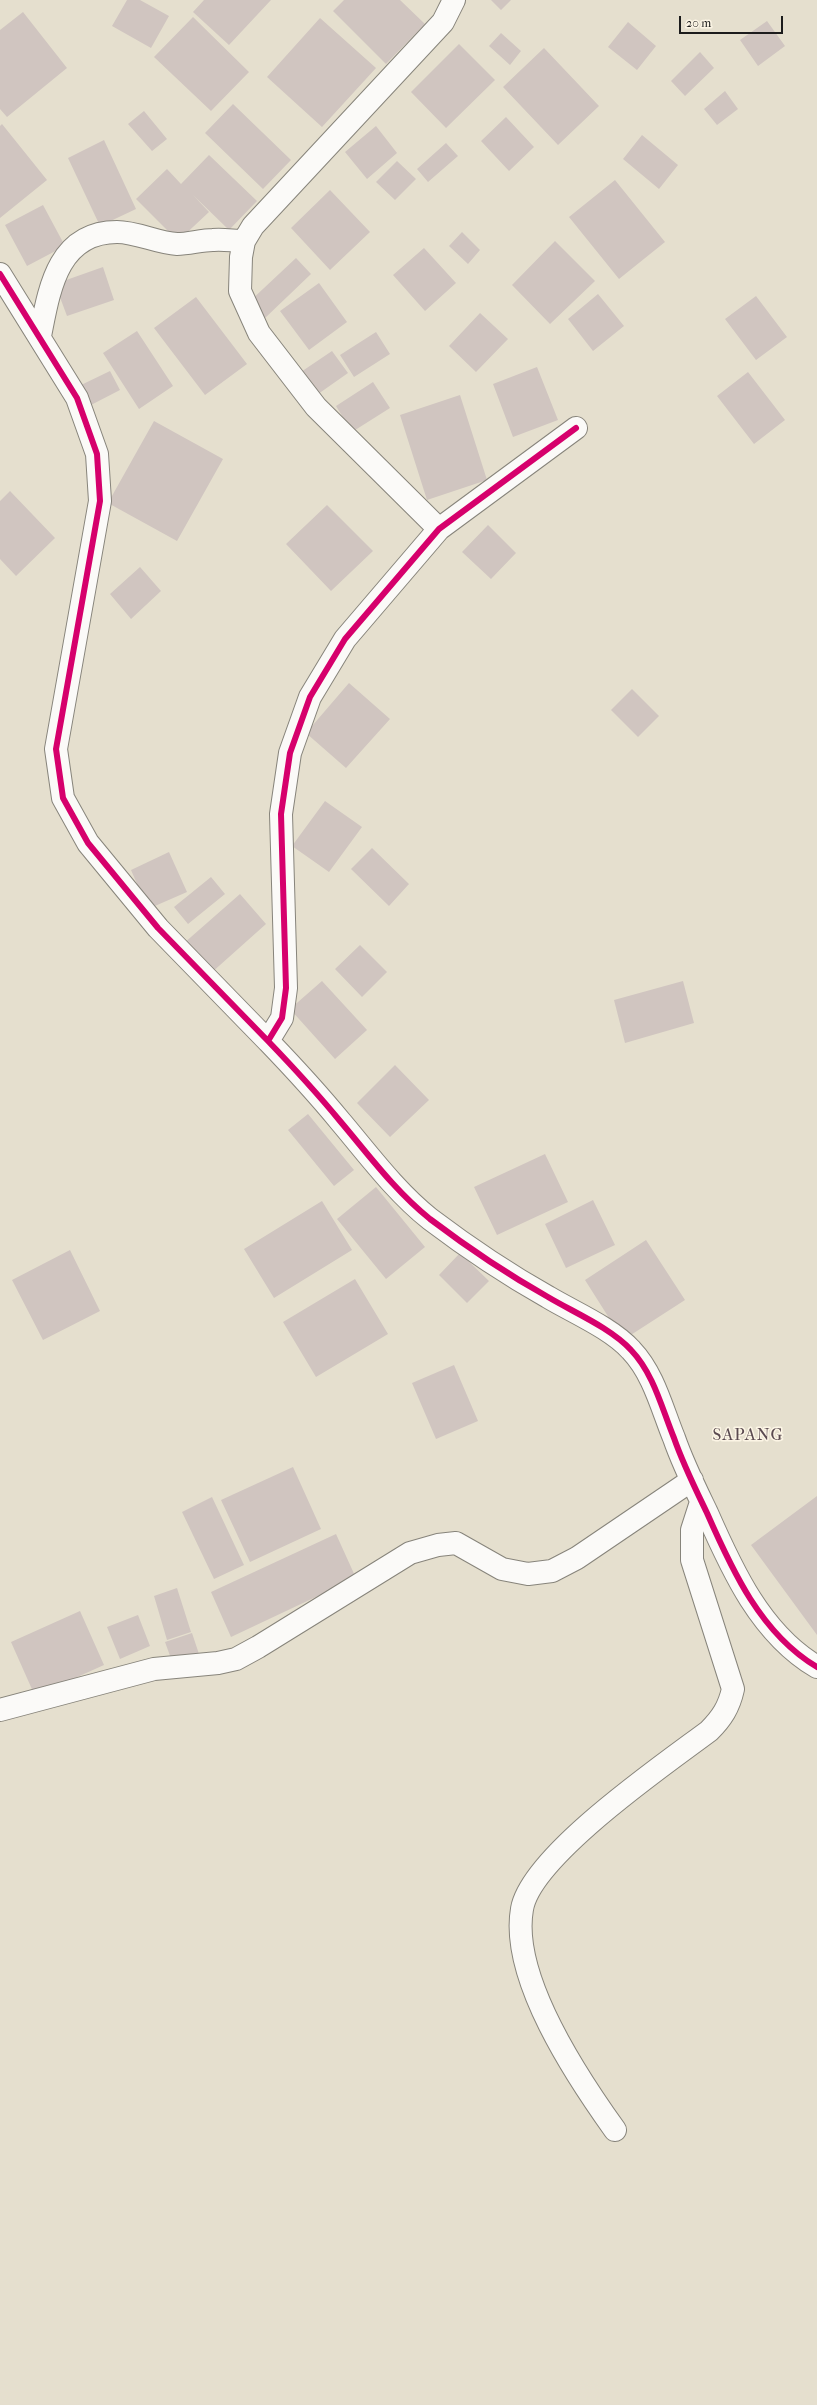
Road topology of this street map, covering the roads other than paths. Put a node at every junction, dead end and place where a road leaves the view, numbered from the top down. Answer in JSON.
{"nodes":[{"id":1,"x":454,"y":0,"type":"edge"},
{"id":2,"x":244,"y":241,"type":"junction"},
{"id":3,"x":0,"y":274,"type":"edge"},
{"id":4,"x":40,"y":336,"type":"junction"},
{"id":5,"x":576,"y":428,"type":"dead end"},
{"id":6,"x":439,"y":529,"type":"junction"},
{"id":7,"x":268,"y":1041,"type":"junction"},
{"id":8,"x":692,"y":1480,"type":"junction"},
{"id":9,"x":701,"y":1502,"type":"junction"},
{"id":10,"x":817,"y":1668,"type":"edge"},
{"id":11,"x":0,"y":1710,"type":"edge"},
{"id":12,"x":615,"y":2130,"type":"dead end"}],
"edges":[{"from":1,"to":2,"type":"street"},
{"from":2,"to":4,"type":"street"},
{"from":2,"to":6,"type":"street"},
{"from":3,"to":4,"type":"street"},
{"from":4,"to":7,"type":"street"},
{"from":5,"to":6,"type":"street"},
{"from":6,"to":7,"type":"street"},
{"from":7,"to":8,"type":"street"},
{"from":8,"to":9,"type":"street"},
{"from":8,"to":11,"type":"street"},
{"from":9,"to":10,"type":"street"},
{"from":9,"to":12,"type":"street"}]}
